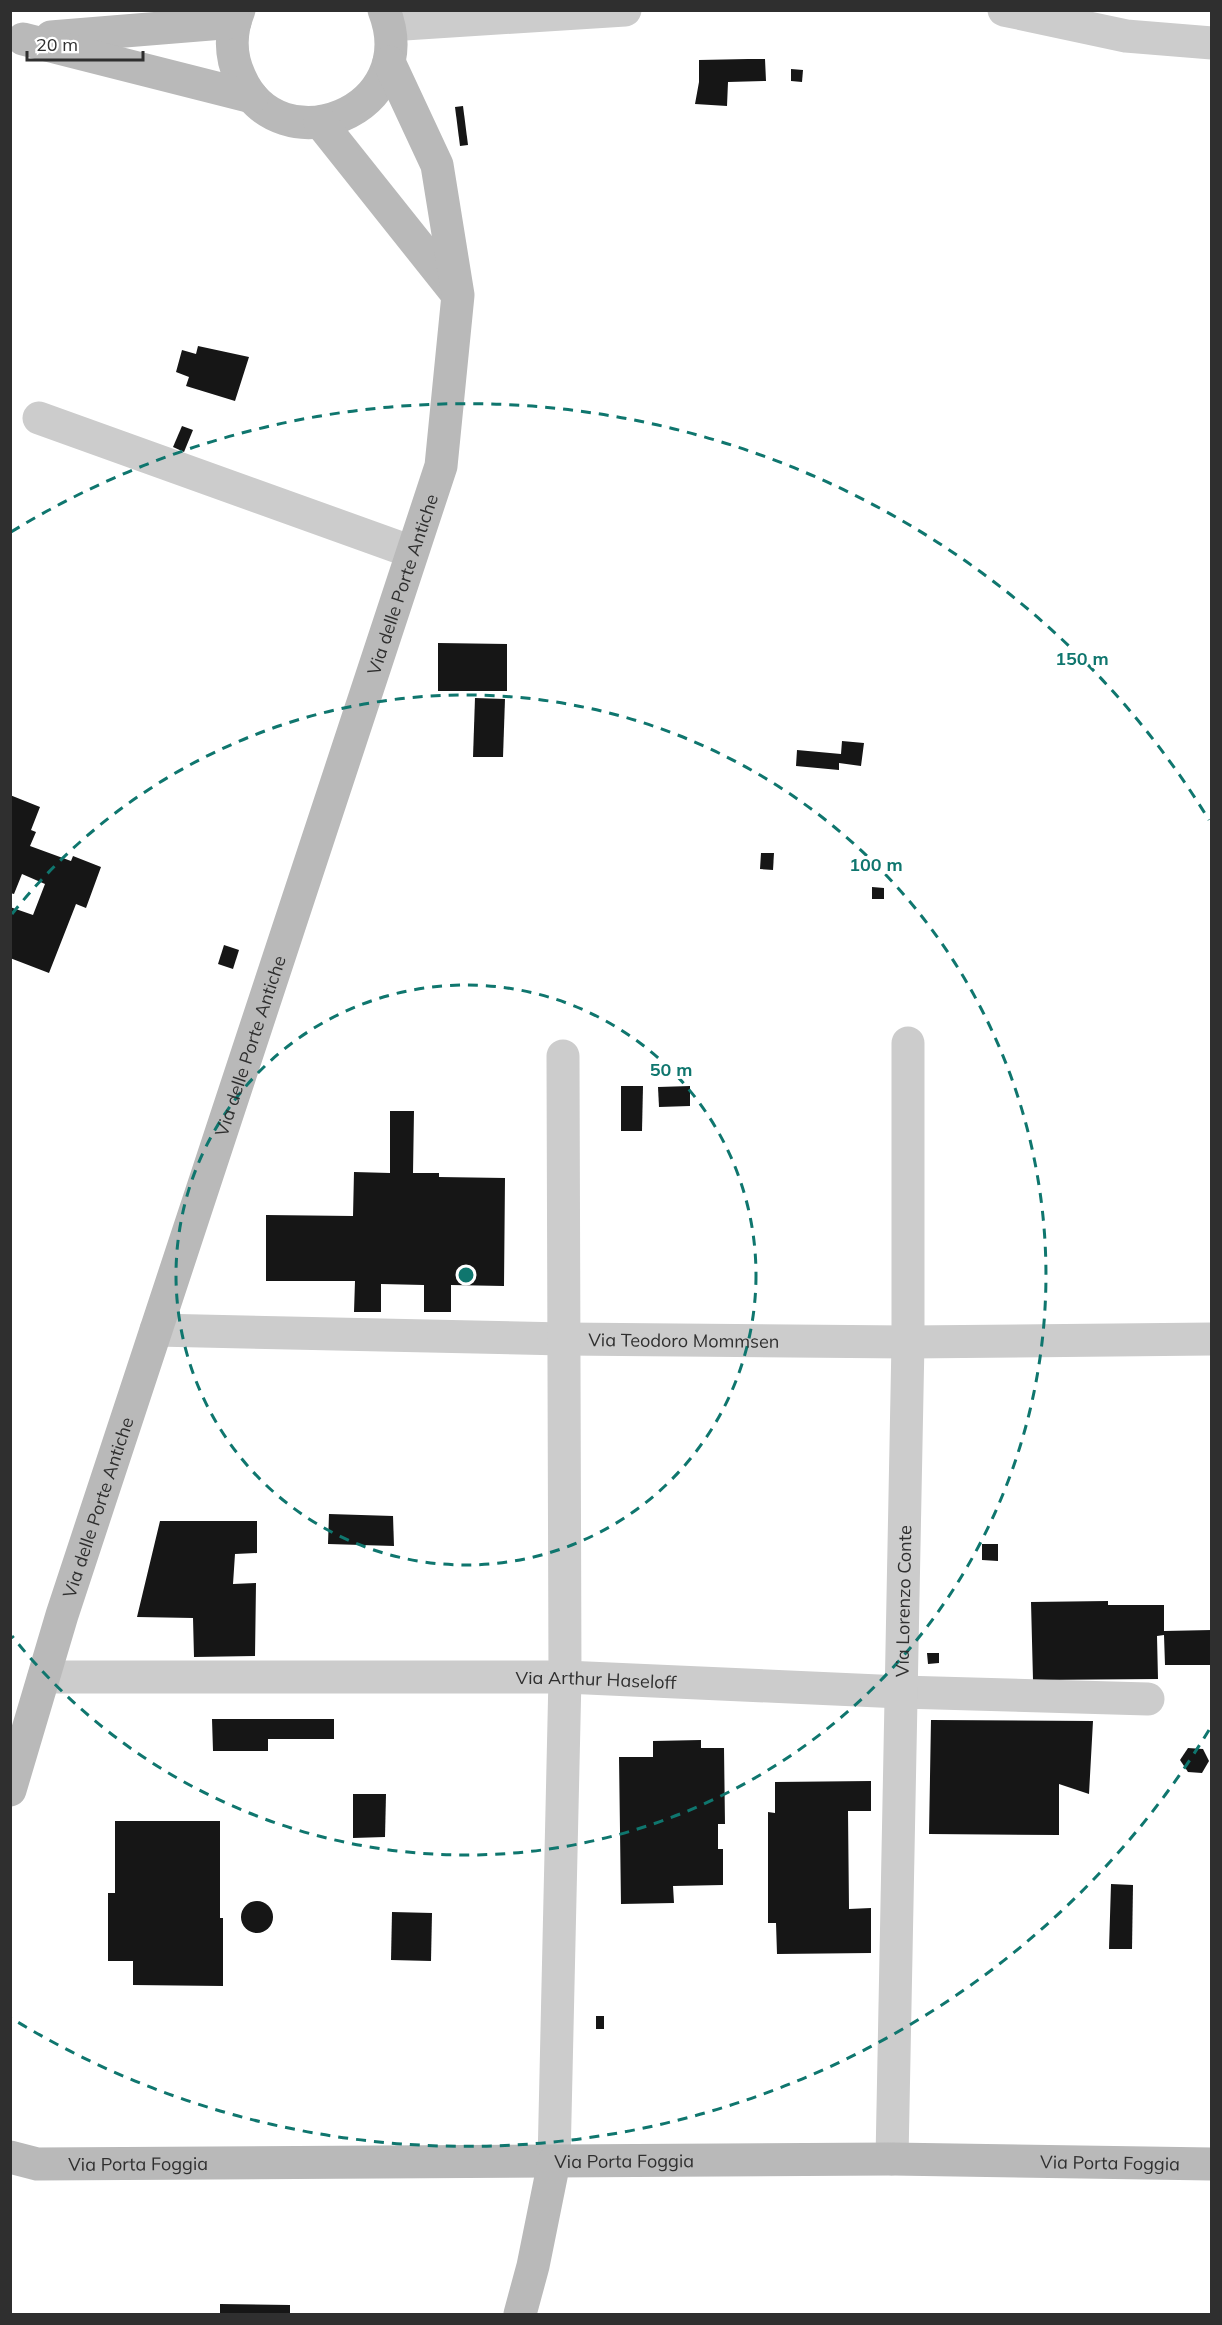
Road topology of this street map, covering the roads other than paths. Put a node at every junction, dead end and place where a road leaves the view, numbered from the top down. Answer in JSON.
{"nodes":[{"id":1,"x":625,"y":10,"type":"edge"},
{"id":2,"x":1004,"y":10,"type":"edge"},
{"id":3,"x":237,"y":16,"type":"edge"},
{"id":4,"x":387,"y":18,"type":"edge"},
{"id":5,"x":17,"y":38,"type":"edge"},
{"id":6,"x":1212,"y":43,"type":"edge"},
{"id":7,"x":389,"y":62,"type":"junction"},
{"id":8,"x":252,"y":97,"type":"junction"},
{"id":9,"x":320,"y":122,"type":"junction"},
{"id":10,"x":458,"y":295,"type":"junction"},
{"id":11,"x":39,"y":418,"type":"dead end"},
{"id":12,"x":412,"y":552,"type":"junction"},
{"id":13,"x":908,"y":1043,"type":"dead end"},
{"id":14,"x":563,"y":1056,"type":"dead end"},
{"id":15,"x":156,"y":1330,"type":"junction"},
{"id":16,"x":564,"y":1339,"type":"junction"},
{"id":17,"x":1212,"y":1339,"type":"edge"},
{"id":18,"x":908,"y":1342,"type":"junction"},
{"id":19,"x":44,"y":1677,"type":"junction"},
{"id":20,"x":565,"y":1677,"type":"junction"},
{"id":21,"x":901,"y":1692,"type":"junction"},
{"id":22,"x":1148,"y":1699,"type":"dead end"},
{"id":23,"x":10,"y":1790,"type":"edge"},
{"id":24,"x":892,"y":2159,"type":"junction"},
{"id":25,"x":554,"y":2162,"type":"junction"},
{"id":26,"x":19,"y":2164,"type":"edge"},
{"id":27,"x":1212,"y":2164,"type":"edge"},
{"id":28,"x":520,"y":2314,"type":"edge"}],
"edges":[{"from":1,"to":4,"type":"street"},
{"from":2,"to":6,"type":"street"},
{"from":3,"to":5,"type":"main road"},
{"from":3,"to":8,"type":"main road"},
{"from":4,"to":7,"type":"main road"},
{"from":5,"to":8,"type":"main road"},
{"from":7,"to":9,"type":"main road"},
{"from":7,"to":10,"type":"main road","name":"Via delle Porte Antiche"},
{"from":8,"to":9,"type":"main road"},
{"from":9,"to":10,"type":"main road"},
{"from":10,"to":12,"type":"main road","name":"Via delle Porte Antiche"},
{"from":11,"to":12,"type":"street"},
{"from":12,"to":15,"type":"main road","name":"Via delle Porte Antiche"},
{"from":13,"to":18,"type":"street","name":"Via Lorenzo Conte"},
{"from":14,"to":16,"type":"street"},
{"from":15,"to":16,"type":"street","name":"Via Teodoro Mommsen"},
{"from":15,"to":19,"type":"main road","name":"Via delle Porte Antiche"},
{"from":16,"to":18,"type":"street","name":"Via Teodoro Mommsen"},
{"from":16,"to":20,"type":"street"},
{"from":17,"to":18,"type":"street","name":"Via Teodoro Mommsen"},
{"from":18,"to":21,"type":"street","name":"Via Lorenzo Conte"},
{"from":19,"to":20,"type":"street","name":"Via Arthur Haseloff"},
{"from":19,"to":23,"type":"main road","name":"Via delle Porte Antiche"},
{"from":20,"to":21,"type":"street","name":"Via Arthur Haseloff"},
{"from":20,"to":25,"type":"street"},
{"from":21,"to":22,"type":"street","name":"Via Arthur Haseloff"},
{"from":21,"to":24,"type":"street","name":"Via Lorenzo Conte"},
{"from":24,"to":25,"type":"main road","name":"Via Porta Foggia"},
{"from":24,"to":27,"type":"main road","name":"Via Porta Foggia"},
{"from":25,"to":26,"type":"main road","name":"Via Porta Foggia"},
{"from":25,"to":28,"type":"main road"}]}
